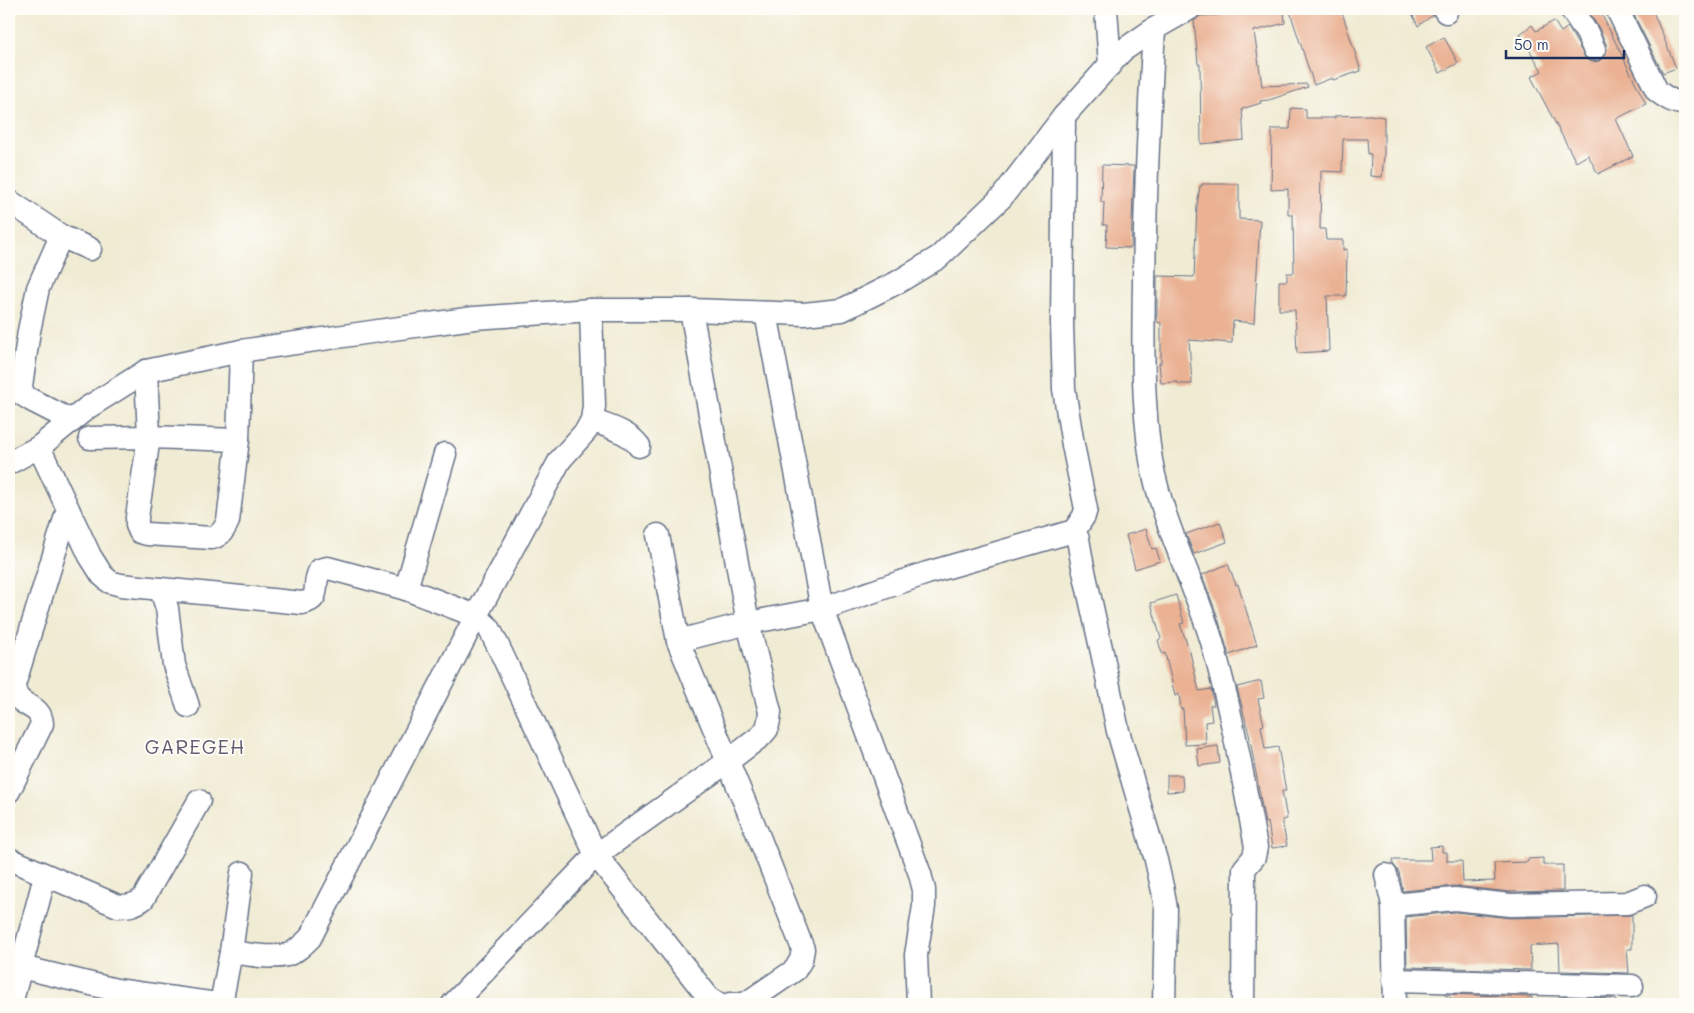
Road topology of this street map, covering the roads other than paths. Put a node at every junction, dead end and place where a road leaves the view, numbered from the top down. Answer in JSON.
{"nodes":[{"id":1,"x":1106,"y":9,"type":"edge"},
{"id":2,"x":1189,"y":9,"type":"edge"},
{"id":3,"x":1571,"y":9,"type":"edge"},
{"id":4,"x":1617,"y":9,"type":"edge"},
{"id":5,"x":1154,"y":29,"type":"junction"},
{"id":6,"x":1594,"y":49,"type":"dead end"},
{"id":7,"x":1110,"y":65,"type":"junction"},
{"id":8,"x":1685,"y":103,"type":"edge"},
{"id":9,"x":1064,"y":116,"type":"junction"},
{"id":10,"x":9,"y":201,"type":"edge"},
{"id":11,"x":61,"y":236,"type":"junction"},
{"id":12,"x":90,"y":249,"type":"dead end"},
{"id":13,"x":591,"y":310,"type":"junction"},
{"id":14,"x":691,"y":310,"type":"junction"},
{"id":15,"x":766,"y":313,"type":"junction"},
{"id":16,"x":241,"y":351,"type":"junction"},
{"id":17,"x":146,"y":371,"type":"junction"},
{"id":18,"x":592,"y":420,"type":"junction"},
{"id":19,"x":72,"y":421,"type":"junction"},
{"id":20,"x":149,"y":437,"type":"junction"},
{"id":21,"x":90,"y":438,"type":"dead end"},
{"id":22,"x":238,"y":440,"type":"junction"},
{"id":23,"x":639,"y":446,"type":"dead end"},
{"id":24,"x":39,"y":447,"type":"junction"},
{"id":25,"x":445,"y":454,"type":"dead end"},
{"id":26,"x":9,"y":463,"type":"edge"},
{"id":27,"x":68,"y":509,"type":"junction"},
{"id":28,"x":1074,"y":531,"type":"junction"},
{"id":29,"x":658,"y":535,"type":"dead end"},
{"id":30,"x":406,"y":589,"type":"junction"},
{"id":31,"x":161,"y":590,"type":"junction"},
{"id":32,"x":822,"y":609,"type":"junction"},
{"id":33,"x":476,"y":616,"type":"junction"},
{"id":34,"x":748,"y":623,"type":"junction"},
{"id":35,"x":678,"y":641,"type":"junction"},
{"id":36,"x":188,"y":706,"type":"dead end"},
{"id":37,"x":727,"y":762,"type":"junction"},
{"id":38,"x":9,"y":791,"type":"edge"},
{"id":39,"x":200,"y":801,"type":"dead end"},
{"id":40,"x":596,"y":855,"type":"junction"},
{"id":41,"x":9,"y":859,"type":"edge"},
{"id":42,"x":242,"y":873,"type":"dead end"},
{"id":43,"x":1386,"y":875,"type":"dead end"},
{"id":44,"x":46,"y":876,"type":"junction"},
{"id":45,"x":1645,"y":896,"type":"dead end"},
{"id":46,"x":1393,"y":905,"type":"junction"},
{"id":47,"x":231,"y":952,"type":"junction"},
{"id":48,"x":16,"y":976,"type":"edge"},
{"id":49,"x":1394,"y":980,"type":"junction"},
{"id":50,"x":1632,"y":986,"type":"dead end"},
{"id":51,"x":11,"y":1004,"type":"edge"},
{"id":52,"x":217,"y":1004,"type":"edge"},
{"id":53,"x":221,"y":1004,"type":"edge"},
{"id":54,"x":453,"y":1004,"type":"edge"},
{"id":55,"x":719,"y":1004,"type":"edge"},
{"id":56,"x":918,"y":1004,"type":"edge"},
{"id":57,"x":1164,"y":1004,"type":"edge"},
{"id":58,"x":1243,"y":1004,"type":"edge"},
{"id":59,"x":1395,"y":1004,"type":"edge"}],
"edges":[{"from":1,"to":7,"type":"street"},
{"from":2,"to":5,"type":"street"},
{"from":3,"to":6,"type":"street"},
{"from":4,"to":8,"type":"street"},
{"from":5,"to":7,"type":"street"},
{"from":5,"to":58,"type":"street"},
{"from":7,"to":9,"type":"street"},
{"from":9,"to":15,"type":"street"},
{"from":9,"to":28,"type":"street"},
{"from":10,"to":11,"type":"street"},
{"from":11,"to":12,"type":"street"},
{"from":11,"to":19,"type":"street"},
{"from":13,"to":14,"type":"street"},
{"from":13,"to":16,"type":"street"},
{"from":13,"to":18,"type":"street"},
{"from":14,"to":15,"type":"street"},
{"from":14,"to":34,"type":"street"},
{"from":15,"to":32,"type":"street"},
{"from":16,"to":17,"type":"street"},
{"from":16,"to":22,"type":"street"},
{"from":17,"to":19,"type":"street"},
{"from":17,"to":20,"type":"street"},
{"from":18,"to":23,"type":"street"},
{"from":18,"to":33,"type":"street"},
{"from":19,"to":24,"type":"street"},
{"from":20,"to":21,"type":"street"},
{"from":20,"to":22,"type":"street"},
{"from":20,"to":22,"type":"street"},
{"from":24,"to":26,"type":"street"},
{"from":24,"to":27,"type":"street"},
{"from":25,"to":30,"type":"street"},
{"from":27,"to":31,"type":"street"},
{"from":27,"to":38,"type":"street"},
{"from":28,"to":32,"type":"street"},
{"from":28,"to":57,"type":"street"},
{"from":29,"to":35,"type":"street"},
{"from":30,"to":31,"type":"street"},
{"from":30,"to":33,"type":"street"},
{"from":31,"to":36,"type":"street"},
{"from":32,"to":34,"type":"street"},
{"from":32,"to":56,"type":"street"},
{"from":33,"to":40,"type":"street"},
{"from":33,"to":47,"type":"street"},
{"from":34,"to":35,"type":"street"},
{"from":34,"to":37,"type":"street"},
{"from":35,"to":37,"type":"street"},
{"from":37,"to":40,"type":"street"},
{"from":37,"to":55,"type":"street"},
{"from":39,"to":44,"type":"street"},
{"from":40,"to":54,"type":"street"},
{"from":40,"to":55,"type":"street"},
{"from":41,"to":44,"type":"street"},
{"from":42,"to":47,"type":"street"},
{"from":43,"to":46,"type":"street"},
{"from":44,"to":48,"type":"street"},
{"from":45,"to":46,"type":"street"},
{"from":46,"to":49,"type":"street"},
{"from":47,"to":53,"type":"street"},
{"from":48,"to":51,"type":"street"},
{"from":48,"to":52,"type":"street"},
{"from":49,"to":50,"type":"street"},
{"from":49,"to":59,"type":"street"}]}
